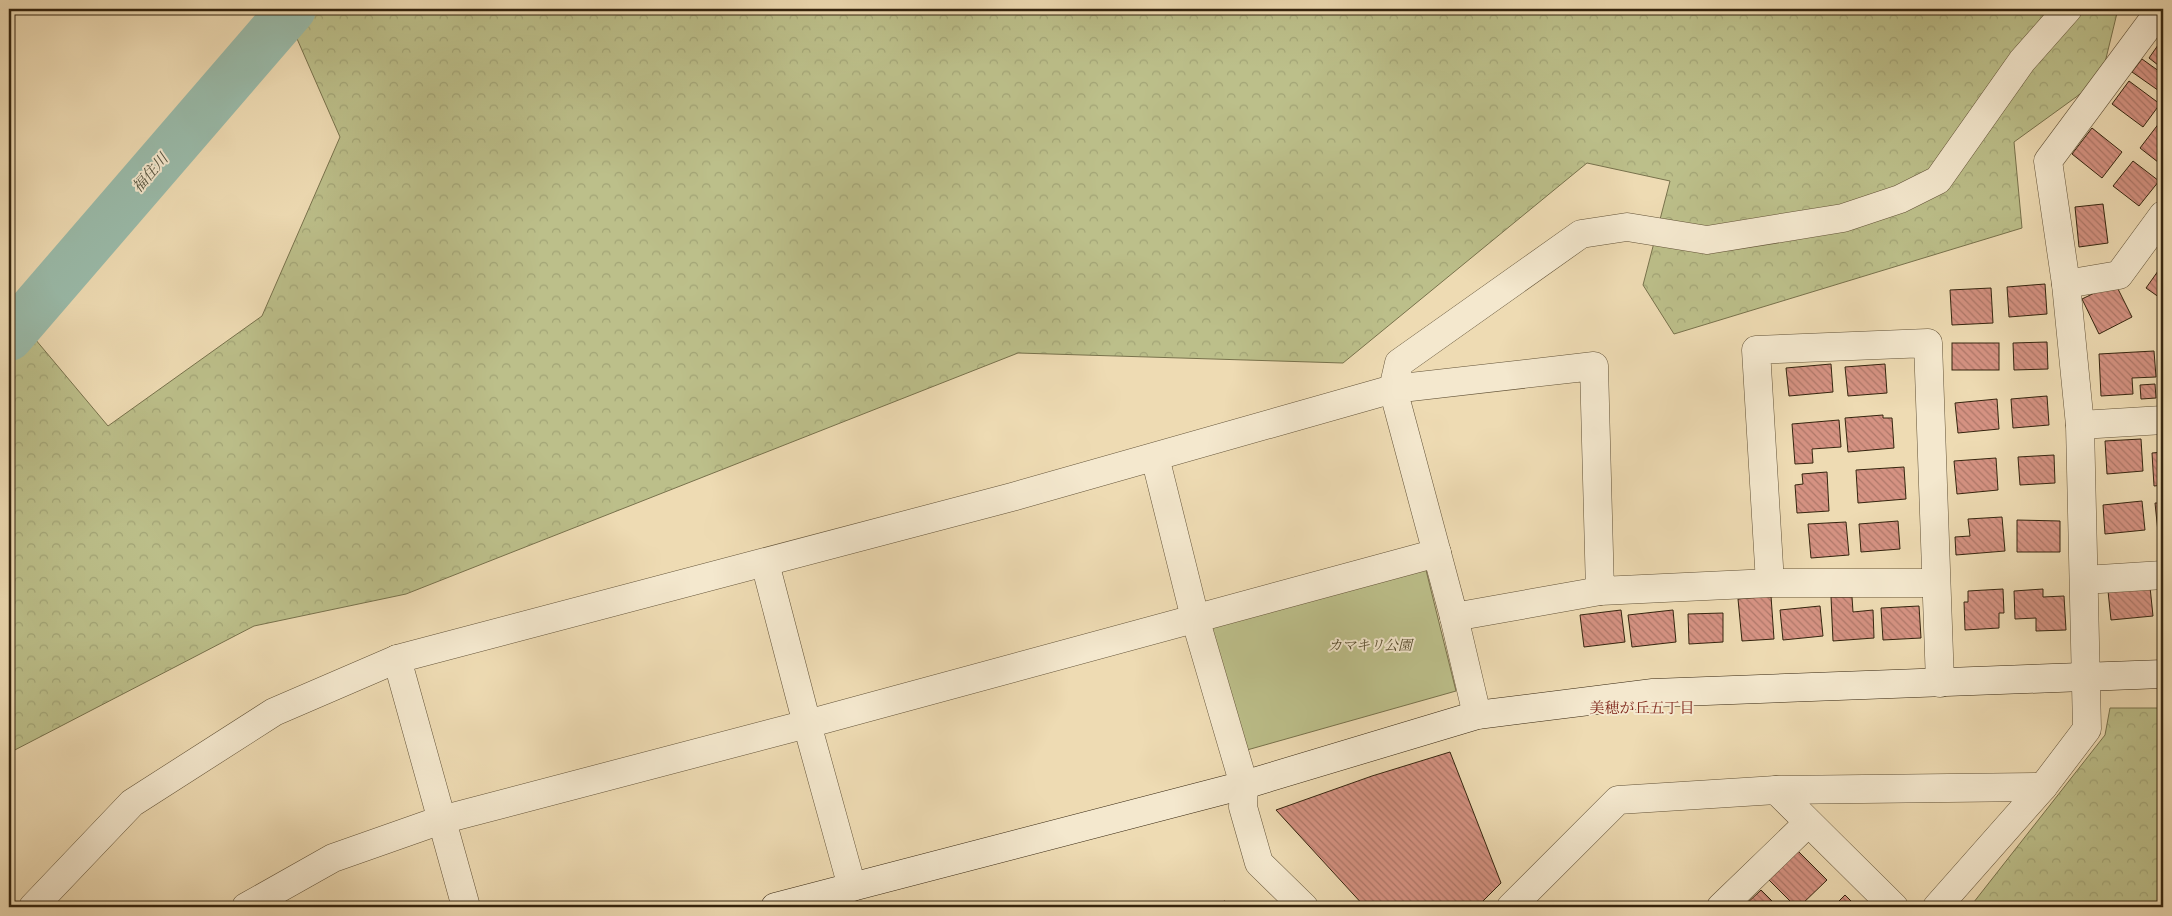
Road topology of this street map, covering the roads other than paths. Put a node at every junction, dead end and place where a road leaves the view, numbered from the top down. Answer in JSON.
{"nodes":[{"id":1,"x":2068,"y":9,"type":"edge"},
{"id":2,"x":2163,"y":10,"type":"edge"},
{"id":3,"x":2163,"y":215,"type":"edge"},
{"id":4,"x":2066,"y":284,"type":"junction"},
{"id":5,"x":1392,"y":389,"type":"junction"},
{"id":6,"x":2163,"y":420,"type":"edge"},
{"id":7,"x":2080,"y":425,"type":"junction"},
{"id":8,"x":1155,"y":457,"type":"junction"},
{"id":9,"x":1436,"y":553,"type":"junction"},
{"id":10,"x":765,"y":562,"type":"junction"},
{"id":11,"x":2163,"y":576,"type":"edge"},
{"id":12,"x":2084,"y":580,"type":"junction"},
{"id":13,"x":1770,"y":583,"type":"junction"},
{"id":14,"x":1936,"y":583,"type":"junction"},
{"id":15,"x":1600,"y":592,"type":"junction"},
{"id":16,"x":1454,"y":617,"type":"junction"},
{"id":17,"x":1195,"y":618,"type":"junction"},
{"id":18,"x":397,"y":659,"type":"junction"},
{"id":19,"x":2163,"y":674,"type":"edge"},
{"id":20,"x":2086,"y":677,"type":"junction"},
{"id":21,"x":1940,"y":683,"type":"junction"},
{"id":22,"x":1477,"y":715,"type":"junction"},
{"id":23,"x":807,"y":724,"type":"junction"},
{"id":24,"x":1244,"y":785,"type":"junction"},
{"id":25,"x":2044,"y":787,"type":"junction"},
{"id":26,"x":1776,"y":790,"type":"junction"},
{"id":27,"x":441,"y":820,"type":"junction"},
{"id":28,"x":1808,"y":823,"type":"junction"},
{"id":29,"x":852,"y":887,"type":"junction"},
{"id":30,"x":47,"y":902,"type":"edge"},
{"id":31,"x":246,"y":907,"type":"edge"},
{"id":32,"x":466,"y":907,"type":"edge"},
{"id":33,"x":774,"y":907,"type":"edge"},
{"id":34,"x":1304,"y":907,"type":"edge"},
{"id":35,"x":1511,"y":907,"type":"edge"},
{"id":36,"x":1721,"y":907,"type":"edge"},
{"id":37,"x":1894,"y":907,"type":"edge"},
{"id":38,"x":1937,"y":907,"type":"edge"}],
"edges":[{"from":1,"to":5,"type":"street"},
{"from":2,"to":4,"type":"street"},
{"from":3,"to":4,"type":"street"},
{"from":4,"to":7,"type":"street"},
{"from":5,"to":8,"type":"street"},
{"from":5,"to":9,"type":"street"},
{"from":5,"to":15,"type":"street"},
{"from":6,"to":7,"type":"street"},
{"from":7,"to":12,"type":"street"},
{"from":8,"to":10,"type":"street"},
{"from":8,"to":17,"type":"street"},
{"from":9,"to":16,"type":"street"},
{"from":9,"to":17,"type":"street"},
{"from":10,"to":18,"type":"street"},
{"from":10,"to":23,"type":"street"},
{"from":11,"to":12,"type":"street"},
{"from":12,"to":20,"type":"street"},
{"from":13,"to":14,"type":"street"},
{"from":13,"to":14,"type":"street"},
{"from":13,"to":15,"type":"street"},
{"from":14,"to":21,"type":"street"},
{"from":15,"to":16,"type":"street"},
{"from":16,"to":22,"type":"street"},
{"from":17,"to":23,"type":"street"},
{"from":17,"to":24,"type":"street"},
{"from":18,"to":27,"type":"street"},
{"from":18,"to":30,"type":"street"},
{"from":19,"to":20,"type":"street"},
{"from":20,"to":21,"type":"street"},
{"from":20,"to":25,"type":"street"},
{"from":21,"to":22,"type":"street"},
{"from":22,"to":24,"type":"street"},
{"from":23,"to":27,"type":"street"},
{"from":23,"to":29,"type":"street"},
{"from":24,"to":29,"type":"street"},
{"from":24,"to":34,"type":"street"},
{"from":25,"to":26,"type":"street"},
{"from":25,"to":38,"type":"street"},
{"from":26,"to":28,"type":"street"},
{"from":26,"to":35,"type":"street"},
{"from":27,"to":31,"type":"street"},
{"from":27,"to":32,"type":"street"},
{"from":28,"to":36,"type":"street"},
{"from":28,"to":37,"type":"street"},
{"from":29,"to":33,"type":"street"}]}
